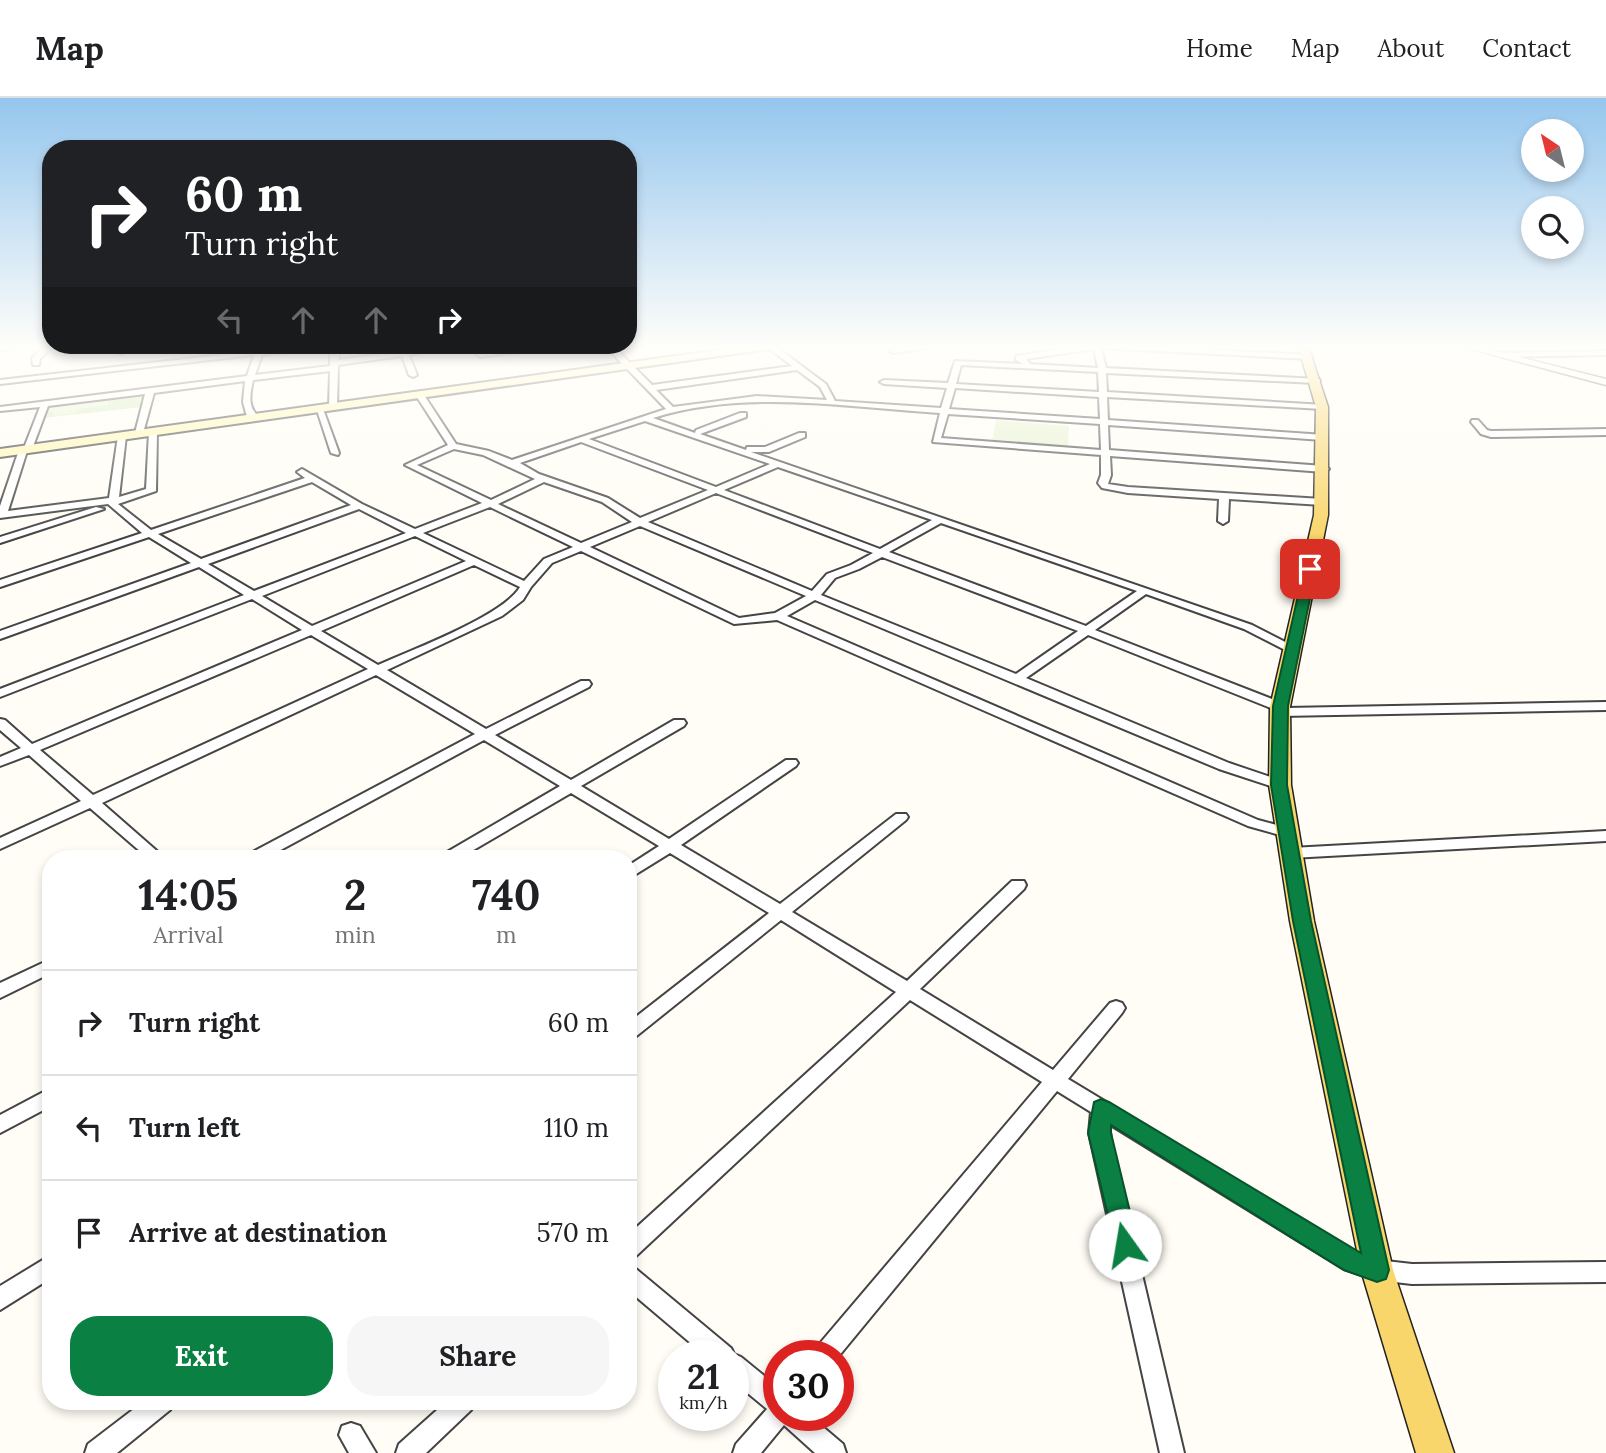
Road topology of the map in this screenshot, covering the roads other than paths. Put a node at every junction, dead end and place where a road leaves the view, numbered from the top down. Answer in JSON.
{"nodes":[{"id":1,"x":42,"y":409,"type":"edge"},
{"id":2,"x":145,"y":409,"type":"edge"},
{"id":3,"x":247,"y":409,"type":"edge"},
{"id":4,"x":317,"y":409,"type":"edge"},
{"id":5,"x":319,"y":409,"type":"edge"},
{"id":6,"x":429,"y":409,"type":"edge"},
{"id":7,"x":676,"y":409,"type":"edge"},
{"id":8,"x":920,"y":409,"type":"edge"},
{"id":9,"x":1104,"y":409,"type":"edge"},
{"id":10,"x":1322,"y":409,"type":"edge"},
{"id":11,"x":671,"y":410,"type":"junction"},
{"id":12,"x":945,"y":411,"type":"junction"},
{"id":13,"x":743,"y":415,"type":"dead end"},
{"id":14,"x":256,"y":417,"type":"junction"},
{"id":15,"x":643,"y":417,"type":"junction"},
{"id":16,"x":1104,"y":422,"type":"junction"},
{"id":17,"x":1475,"y":422,"type":"dead end"},
{"id":18,"x":153,"y":432,"type":"junction"},
{"id":19,"x":699,"y":432,"type":"junction"},
{"id":20,"x":1606,"y":432,"type":"edge"},
{"id":21,"x":139,"y":433,"type":"junction"},
{"id":22,"x":802,"y":435,"type":"dead end"},
{"id":23,"x":122,"y":436,"type":"junction"},
{"id":24,"x":1322,"y":437,"type":"junction"},
{"id":25,"x":581,"y":439,"type":"junction"},
{"id":26,"x":453,"y":446,"type":"junction"},
{"id":27,"x":26,"y":449,"type":"junction"},
{"id":28,"x":1105,"y":452,"type":"junction"},
{"id":29,"x":0,"y":453,"type":"edge"},
{"id":30,"x":335,"y":453,"type":"dead end"},
{"id":31,"x":512,"y":463,"type":"junction"},
{"id":32,"x":780,"y":463,"type":"junction"},
{"id":33,"x":1324,"y":469,"type":"junction"},
{"id":34,"x":302,"y":472,"type":"dead end"},
{"id":35,"x":314,"y":478,"type":"junction"},
{"id":36,"x":542,"y":479,"type":"junction"},
{"id":37,"x":12,"y":485,"type":"junction"},
{"id":38,"x":0,"y":487,"type":"edge"},
{"id":39,"x":714,"y":490,"type":"junction"},
{"id":40,"x":1224,"y":495,"type":"junction"},
{"id":41,"x":1322,"y":502,"type":"junction"},
{"id":42,"x":113,"y":503,"type":"junction"},
{"id":43,"x":492,"y":503,"type":"junction"},
{"id":44,"x":359,"y":506,"type":"junction"},
{"id":45,"x":1,"y":515,"type":"edge"},
{"id":46,"x":939,"y":521,"type":"junction"},
{"id":47,"x":639,"y":522,"type":"junction"},
{"id":48,"x":1223,"y":522,"type":"dead end"},
{"id":49,"x":148,"y":532,"type":"junction"},
{"id":50,"x":413,"y":532,"type":"junction"},
{"id":51,"x":0,"y":540,"type":"edge"},
{"id":52,"x":583,"y":546,"type":"junction"},
{"id":53,"x":882,"y":552,"type":"junction"},
{"id":54,"x":473,"y":562,"type":"junction"},
{"id":55,"x":200,"y":563,"type":"junction"},
{"id":56,"x":0,"y":584,"type":"edge"},
{"id":57,"x":526,"y":586,"type":"junction"},
{"id":58,"x":1144,"y":590,"type":"junction"},
{"id":59,"x":252,"y":594,"type":"junction"},
{"id":60,"x":814,"y":596,"type":"junction"},
{"id":61,"x":778,"y":616,"type":"junction"},
{"id":62,"x":312,"y":630,"type":"junction"},
{"id":63,"x":1088,"y":631,"type":"junction"},
{"id":64,"x":0,"y":635,"type":"edge"},
{"id":65,"x":1293,"y":649,"type":"junction"},
{"id":66,"x":377,"y":670,"type":"junction"},
{"id":67,"x":1017,"y":679,"type":"junction"},
{"id":68,"x":585,"y":684,"type":"dead end"},
{"id":69,"x":0,"y":693,"type":"edge"},
{"id":70,"x":1606,"y":706,"type":"edge"},
{"id":71,"x":1281,"y":709,"type":"junction"},
{"id":72,"x":0,"y":723,"type":"edge"},
{"id":73,"x":678,"y":723,"type":"dead end"},
{"id":74,"x":484,"y":735,"type":"junction"},
{"id":75,"x":30,"y":750,"type":"junction"},
{"id":76,"x":0,"y":762,"type":"edge"},
{"id":77,"x":791,"y":763,"type":"dead end"},
{"id":78,"x":1279,"y":785,"type":"junction"},
{"id":79,"x":571,"y":786,"type":"junction"},
{"id":80,"x":93,"y":802,"type":"junction"},
{"id":81,"x":901,"y":817,"type":"dead end"},
{"id":82,"x":1606,"y":836,"type":"edge"},
{"id":83,"x":1289,"y":843,"type":"junction"},
{"id":84,"x":0,"y":845,"type":"edge"},
{"id":85,"x":670,"y":846,"type":"junction"},
{"id":86,"x":148,"y":850,"type":"edge"},
{"id":87,"x":269,"y":850,"type":"edge"},
{"id":88,"x":462,"y":850,"type":"edge"},
{"id":89,"x":637,"y":868,"type":"edge"},
{"id":90,"x":1018,"y":886,"type":"dead end"},
{"id":91,"x":780,"y":912,"type":"junction"},
{"id":92,"x":42,"y":970,"type":"edge"},
{"id":93,"x":0,"y":991,"type":"edge"},
{"id":94,"x":907,"y":992,"type":"junction"},
{"id":95,"x":1116,"y":1008,"type":"dead end"},
{"id":96,"x":637,"y":1026,"type":"edge"},
{"id":97,"x":1056,"y":1081,"type":"junction"},
{"id":98,"x":42,"y":1101,"type":"edge"},
{"id":99,"x":1101,"y":1108,"type":"junction"},
{"id":100,"x":0,"y":1125,"type":"edge"},
{"id":101,"x":637,"y":1241,"type":"edge"},
{"id":102,"x":1377,"y":1270,"type":"junction"},
{"id":103,"x":42,"y":1271,"type":"edge"},
{"id":104,"x":1606,"y":1272,"type":"edge"},
{"id":105,"x":637,"y":1284,"type":"edge"},
{"id":106,"x":0,"y":1299,"type":"edge"},
{"id":107,"x":704,"y":1340,"type":"edge"},
{"id":108,"x":837,"y":1340,"type":"edge"},
{"id":109,"x":749,"y":1379,"type":"edge"},
{"id":110,"x":763,"y":1390,"type":"edge"},
{"id":111,"x":152,"y":1410,"type":"edge"},
{"id":112,"x":454,"y":1410,"type":"edge"},
{"id":113,"x":764,"y":1431,"type":"edge"},
{"id":114,"x":809,"y":1431,"type":"edge"},
{"id":115,"x":97,"y":1453,"type":"edge"},
{"id":116,"x":408,"y":1453,"type":"edge"},
{"id":117,"x":745,"y":1453,"type":"edge"},
{"id":118,"x":834,"y":1453,"type":"edge"},
{"id":119,"x":1172,"y":1453,"type":"edge"},
{"id":120,"x":1435,"y":1453,"type":"edge"}],
"edges":[{"from":1,"to":27,"type":"street"},
{"from":2,"to":21,"type":"street"},
{"from":3,"to":14,"type":"street"},
{"from":4,"to":14,"type":"main road"},
{"from":5,"to":30,"type":"street"},
{"from":6,"to":26,"type":"street"},
{"from":7,"to":11,"type":"street"},
{"from":8,"to":12,"type":"street"},
{"from":9,"to":16,"type":"street"},
{"from":10,"to":24,"type":"main road"},
{"from":11,"to":15,"type":"street"},
{"from":11,"to":19,"type":"street"},
{"from":12,"to":16,"type":"street"},
{"from":12,"to":28,"type":"street"},
{"from":13,"to":19,"type":"street"},
{"from":14,"to":18,"type":"main road"},
{"from":15,"to":25,"type":"street"},
{"from":15,"to":32,"type":"street"},
{"from":16,"to":24,"type":"street"},
{"from":16,"to":28,"type":"street"},
{"from":17,"to":20,"type":"street"},
{"from":18,"to":21,"type":"main road"},
{"from":18,"to":42,"type":"street"},
{"from":19,"to":22,"type":"street"},
{"from":21,"to":23,"type":"main road"},
{"from":23,"to":27,"type":"main road"},
{"from":23,"to":42,"type":"street"},
{"from":24,"to":33,"type":"main road"},
{"from":25,"to":31,"type":"street"},
{"from":25,"to":39,"type":"street"},
{"from":26,"to":31,"type":"street"},
{"from":26,"to":43,"type":"street"},
{"from":27,"to":29,"type":"main road"},
{"from":27,"to":37,"type":"street"},
{"from":28,"to":33,"type":"street"},
{"from":28,"to":40,"type":"street"},
{"from":31,"to":36,"type":"street"},
{"from":32,"to":39,"type":"street"},
{"from":32,"to":46,"type":"street"},
{"from":33,"to":41,"type":"main road"},
{"from":34,"to":35,"type":"street"},
{"from":35,"to":44,"type":"street"},
{"from":35,"to":49,"type":"street"},
{"from":36,"to":43,"type":"street"},
{"from":36,"to":47,"type":"street"},
{"from":37,"to":38,"type":"street"},
{"from":37,"to":45,"type":"street"},
{"from":39,"to":47,"type":"street"},
{"from":39,"to":53,"type":"street"},
{"from":40,"to":41,"type":"street"},
{"from":40,"to":48,"type":"street"},
{"from":41,"to":65,"type":"main road"},
{"from":42,"to":45,"type":"street"},
{"from":42,"to":49,"type":"street"},
{"from":42,"to":51,"type":"street"},
{"from":43,"to":50,"type":"street"},
{"from":43,"to":52,"type":"street"},
{"from":44,"to":50,"type":"street"},
{"from":44,"to":55,"type":"street"},
{"from":46,"to":53,"type":"street"},
{"from":46,"to":58,"type":"street"},
{"from":47,"to":52,"type":"street"},
{"from":47,"to":60,"type":"street"},
{"from":49,"to":55,"type":"street"},
{"from":49,"to":56,"type":"street"},
{"from":50,"to":54,"type":"street"},
{"from":50,"to":59,"type":"street"},
{"from":52,"to":57,"type":"street"},
{"from":52,"to":61,"type":"street"},
{"from":53,"to":60,"type":"street"},
{"from":53,"to":63,"type":"street"},
{"from":54,"to":57,"type":"street"},
{"from":54,"to":62,"type":"street"},
{"from":55,"to":59,"type":"street"},
{"from":55,"to":64,"type":"street"},
{"from":57,"to":66,"type":"street"},
{"from":58,"to":63,"type":"street"},
{"from":58,"to":65,"type":"street"},
{"from":59,"to":62,"type":"street"},
{"from":59,"to":69,"type":"street"},
{"from":60,"to":61,"type":"street"},
{"from":60,"to":67,"type":"street"},
{"from":61,"to":83,"type":"street"},
{"from":62,"to":66,"type":"street"},
{"from":62,"to":75,"type":"street"},
{"from":63,"to":67,"type":"street"},
{"from":63,"to":71,"type":"street"},
{"from":65,"to":71,"type":"main road"},
{"from":66,"to":74,"type":"street"},
{"from":66,"to":80,"type":"street"},
{"from":67,"to":78,"type":"street"},
{"from":68,"to":74,"type":"street"},
{"from":70,"to":71,"type":"street"},
{"from":71,"to":78,"type":"main road"},
{"from":72,"to":75,"type":"street"},
{"from":73,"to":79,"type":"street"},
{"from":74,"to":79,"type":"street"},
{"from":74,"to":87,"type":"street"},
{"from":75,"to":76,"type":"street"},
{"from":75,"to":80,"type":"street"},
{"from":77,"to":85,"type":"street"},
{"from":78,"to":83,"type":"main road"},
{"from":79,"to":85,"type":"street"},
{"from":79,"to":88,"type":"street"},
{"from":80,"to":84,"type":"street"},
{"from":80,"to":86,"type":"street"},
{"from":81,"to":91,"type":"street"},
{"from":82,"to":83,"type":"street"},
{"from":83,"to":102,"type":"main road"},
{"from":85,"to":89,"type":"street"},
{"from":85,"to":91,"type":"street"},
{"from":90,"to":94,"type":"street"},
{"from":91,"to":94,"type":"street"},
{"from":91,"to":96,"type":"street"},
{"from":92,"to":93,"type":"street"},
{"from":94,"to":97,"type":"street"},
{"from":94,"to":101,"type":"street"},
{"from":95,"to":97,"type":"street"},
{"from":97,"to":99,"type":"street"},
{"from":97,"to":108,"type":"street"},
{"from":98,"to":100,"type":"street"},
{"from":99,"to":102,"type":"street"},
{"from":99,"to":119,"type":"street"},
{"from":102,"to":104,"type":"street"},
{"from":102,"to":120,"type":"main road"},
{"from":103,"to":106,"type":"street"},
{"from":105,"to":107,"type":"street"},
{"from":109,"to":110,"type":"street"},
{"from":111,"to":115,"type":"street"},
{"from":112,"to":116,"type":"street"},
{"from":113,"to":117,"type":"street"},
{"from":114,"to":118,"type":"street"}]}
